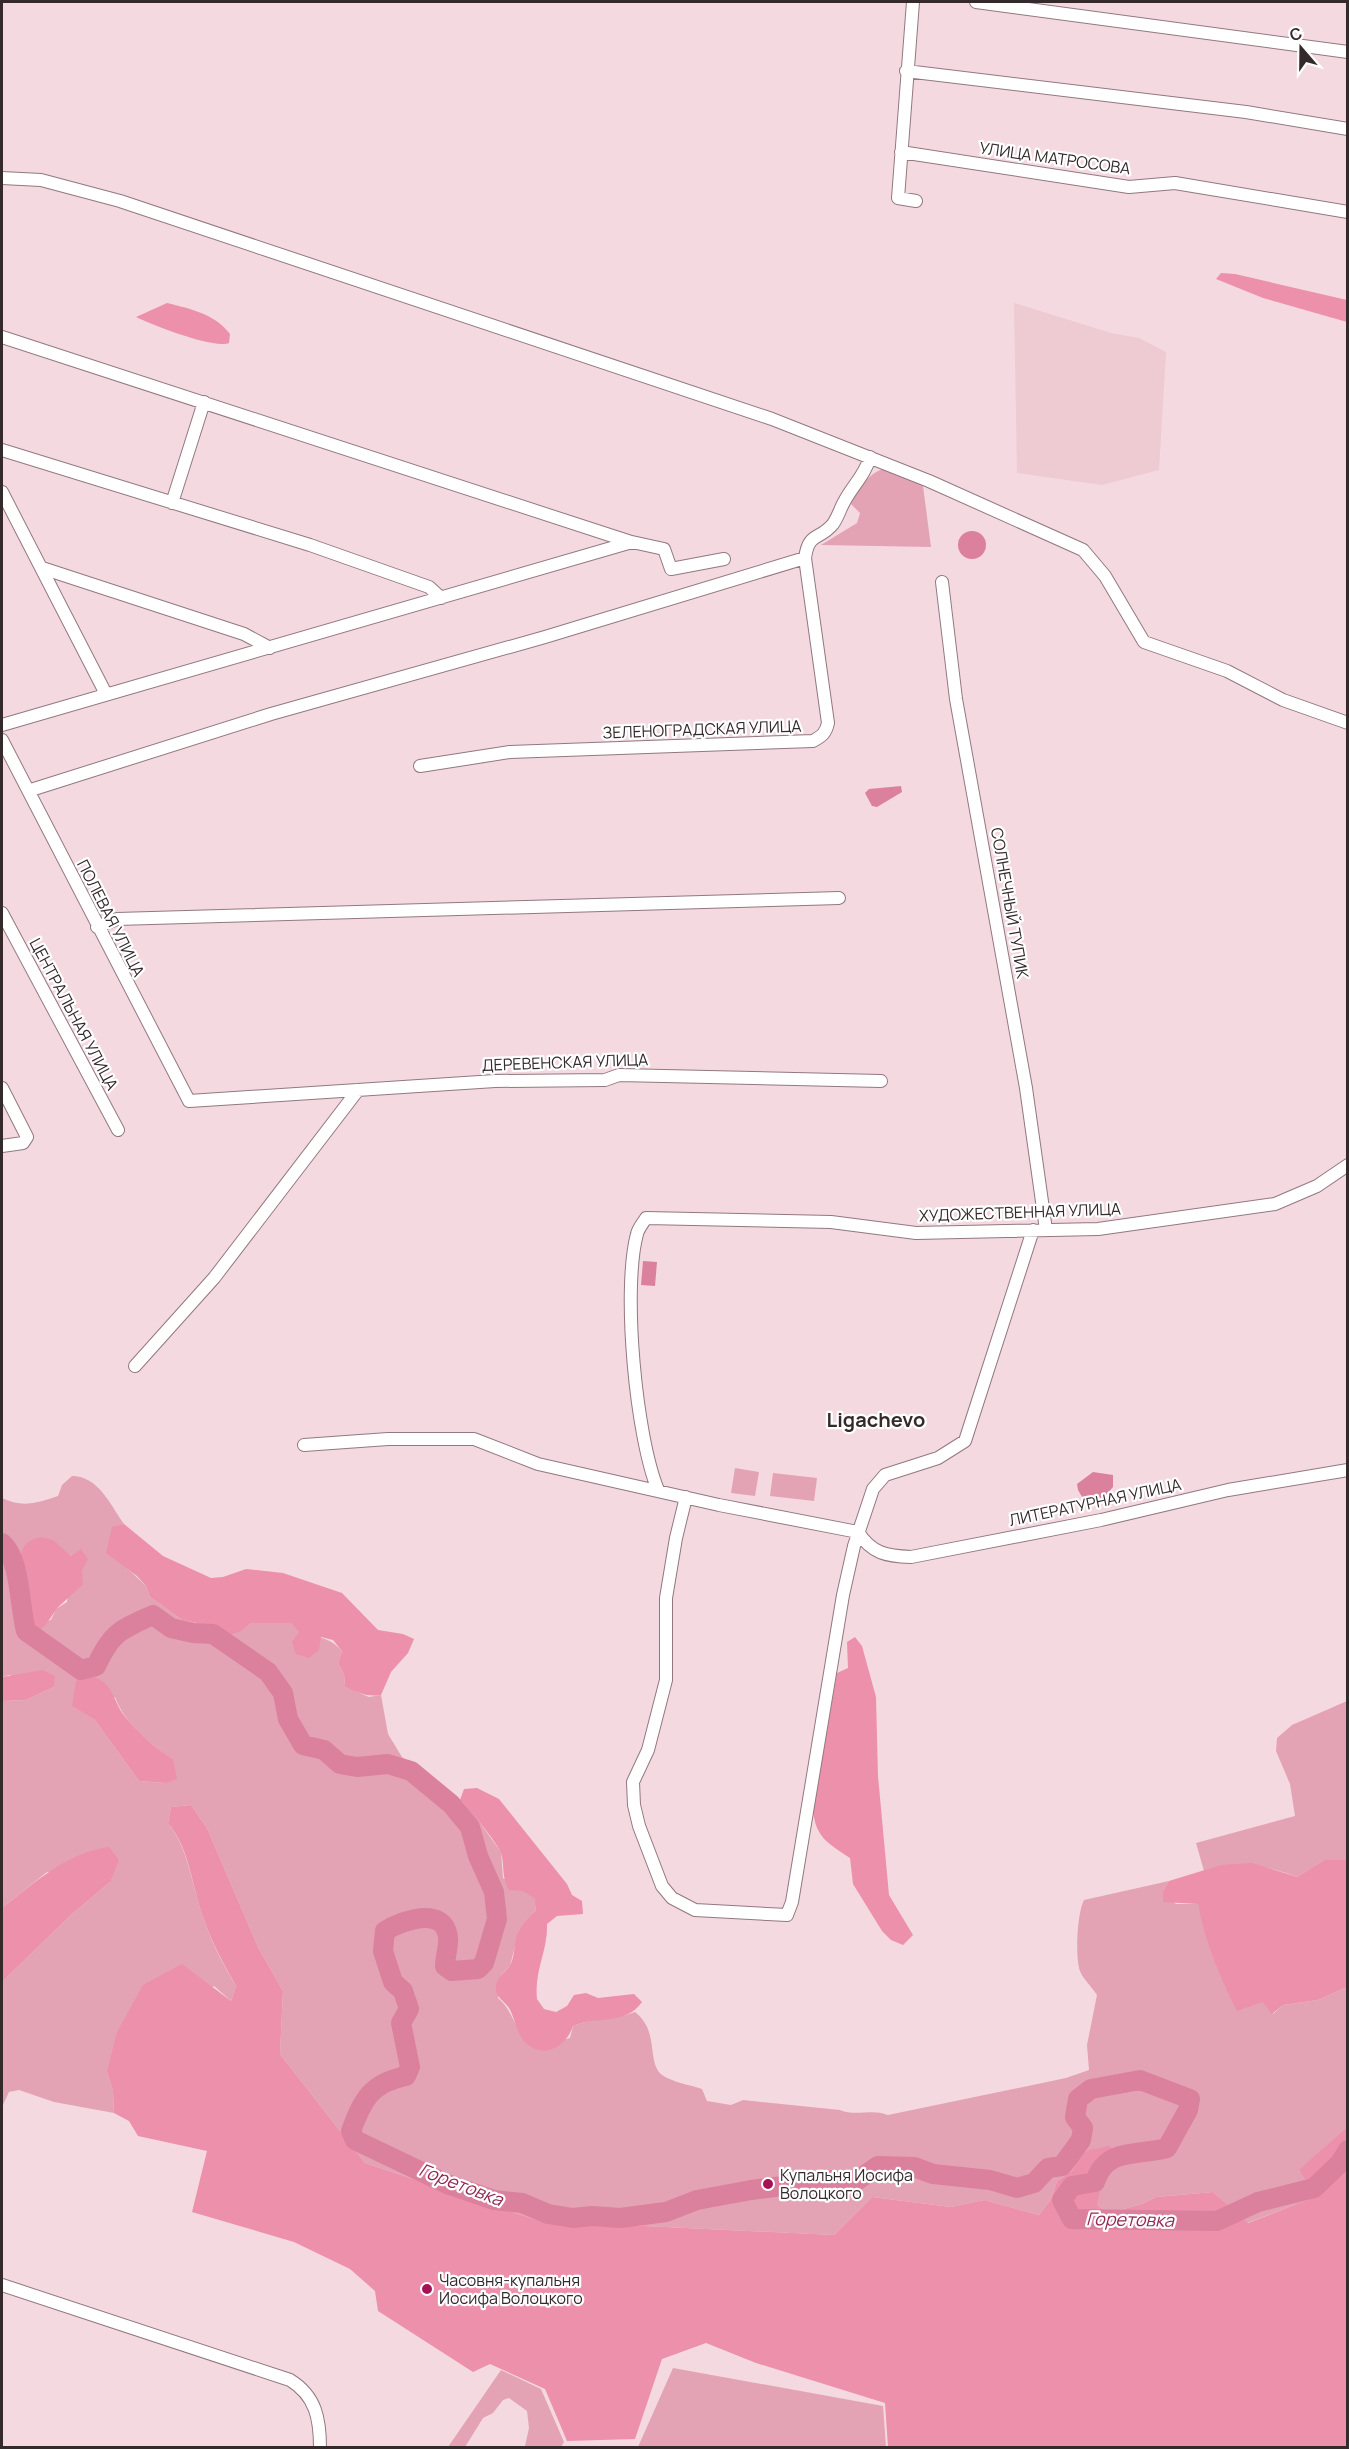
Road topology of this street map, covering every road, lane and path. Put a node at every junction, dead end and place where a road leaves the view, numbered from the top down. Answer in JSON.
{"nodes":[{"id":1,"x":913,"y":2,"type":"edge"},
{"id":2,"x":976,"y":2,"type":"edge"},
{"id":3,"x":1347,"y":52,"type":"edge"},
{"id":4,"x":906,"y":71,"type":"junction"},
{"id":5,"x":1347,"y":129,"type":"edge"},
{"id":6,"x":901,"y":152,"type":"junction"},
{"id":7,"x":2,"y":178,"type":"edge"},
{"id":8,"x":916,"y":201,"type":"dead end"},
{"id":9,"x":1347,"y":212,"type":"edge"},
{"id":10,"x":2,"y":337,"type":"edge"},
{"id":11,"x":204,"y":402,"type":"junction"},
{"id":12,"x":2,"y":450,"type":"edge"},
{"id":13,"x":870,"y":457,"type":"junction"},
{"id":14,"x":2,"y":492,"type":"edge"},
{"id":15,"x":172,"y":502,"type":"junction"},
{"id":16,"x":632,"y":542,"type":"junction"},
{"id":17,"x":805,"y":558,"type":"junction"},
{"id":18,"x":724,"y":560,"type":"dead end"},
{"id":19,"x":42,"y":568,"type":"junction"},
{"id":20,"x":942,"y":582,"type":"dead end"},
{"id":21,"x":441,"y":598,"type":"junction"},
{"id":22,"x":270,"y":648,"type":"junction"},
{"id":23,"x":106,"y":694,"type":"junction"},
{"id":24,"x":1347,"y":723,"type":"edge"},
{"id":25,"x":2,"y":725,"type":"edge"},
{"id":26,"x":2,"y":740,"type":"edge"},
{"id":27,"x":420,"y":766,"type":"dead end"},
{"id":28,"x":34,"y":789,"type":"dead end"},
{"id":29,"x":839,"y":898,"type":"dead end"},
{"id":30,"x":2,"y":913,"type":"edge"},
{"id":31,"x":97,"y":927,"type":"junction"},
{"id":32,"x":881,"y":1081,"type":"dead end"},
{"id":33,"x":2,"y":1088,"type":"edge"},
{"id":34,"x":358,"y":1090,"type":"junction"},
{"id":35,"x":199,"y":1102,"type":"joint"},
{"id":36,"x":118,"y":1130,"type":"dead end"},
{"id":37,"x":2,"y":1146,"type":"edge"},
{"id":38,"x":1347,"y":1165,"type":"edge"},
{"id":39,"x":1033,"y":1230,"type":"junction"},
{"id":40,"x":1046,"y":1230,"type":"junction"},
{"id":41,"x":135,"y":1366,"type":"dead end"},
{"id":42,"x":304,"y":1445,"type":"dead end"},
{"id":43,"x":1344,"y":1470,"type":"edge"},
{"id":44,"x":1347,"y":1484,"type":"edge"},
{"id":45,"x":658,"y":1490,"type":"junction"},
{"id":46,"x":686,"y":1497,"type":"junction"},
{"id":47,"x":858,"y":1532,"type":"junction"},
{"id":48,"x":2,"y":2285,"type":"edge"},
{"id":49,"x":320,"y":2448,"type":"edge"}],
"edges":[{"from":1,"to":4,"type":"street"},
{"from":2,"to":3,"type":"street"},
{"from":4,"to":5,"type":"street"},
{"from":4,"to":6,"type":"street"},
{"from":6,"to":8,"type":"street"},
{"from":6,"to":9,"type":"street","name":"УЛИЦА МАТРОСОВА"},
{"from":7,"to":13,"type":"street"},
{"from":10,"to":11,"type":"street"},
{"from":11,"to":15,"type":"street"},
{"from":11,"to":16,"type":"street"},
{"from":12,"to":15,"type":"street"},
{"from":13,"to":17,"type":"street"},
{"from":13,"to":24,"type":"street"},
{"from":14,"to":19,"type":"street"},
{"from":15,"to":21,"type":"street"},
{"from":16,"to":18,"type":"street"},
{"from":16,"to":21,"type":"street"},
{"from":17,"to":27,"type":"street","name":"ЗЕЛЕНОГРАДСКАЯ УЛИЦА"},
{"from":17,"to":28,"type":"street"},
{"from":19,"to":22,"type":"street"},
{"from":19,"to":23,"type":"street"},
{"from":20,"to":40,"type":"street","name":"СОЛНЕЧНЫЙ ТУПИК"},
{"from":21,"to":22,"type":"street"},
{"from":22,"to":23,"type":"street"},
{"from":23,"to":25,"type":"street"},
{"from":26,"to":31,"type":"street","name":"ПОЛЕВАЯ УЛИЦА"},
{"from":29,"to":31,"type":"street"},
{"from":30,"to":36,"type":"street","name":"ЦЕНТРАЛЬНАЯ УЛИЦА"},
{"from":31,"to":35,"type":"street","name":"ПОЛЕВАЯ УЛИЦА"},
{"from":32,"to":34,"type":"street","name":"ДЕРЕВЕНСКАЯ УЛИЦА"},
{"from":33,"to":37,"type":"street"},
{"from":34,"to":35,"type":"street","name":"ДЕРЕВЕНСКАЯ УЛИЦА"},
{"from":34,"to":41,"type":"street"},
{"from":38,"to":40,"type":"street","name":"ХУДОЖЕСТВЕННАЯ УЛИЦА"},
{"from":39,"to":40,"type":"street","name":"ХУДОЖЕСТВЕННАЯ УЛИЦА"},
{"from":39,"to":45,"type":"street","name":"ХУДОЖЕСТВЕННАЯ УЛИЦА"},
{"from":39,"to":47,"type":"street"},
{"from":42,"to":45,"type":"street"},
{"from":43,"to":44,"type":"street"},
{"from":43,"to":47,"type":"street","name":"ЛИТЕРАТУРНАЯ УЛИЦА"},
{"from":45,"to":46,"type":"street"},
{"from":46,"to":47,"type":"street"},
{"from":46,"to":47,"type":"street"},
{"from":48,"to":49,"type":"street"}]}
